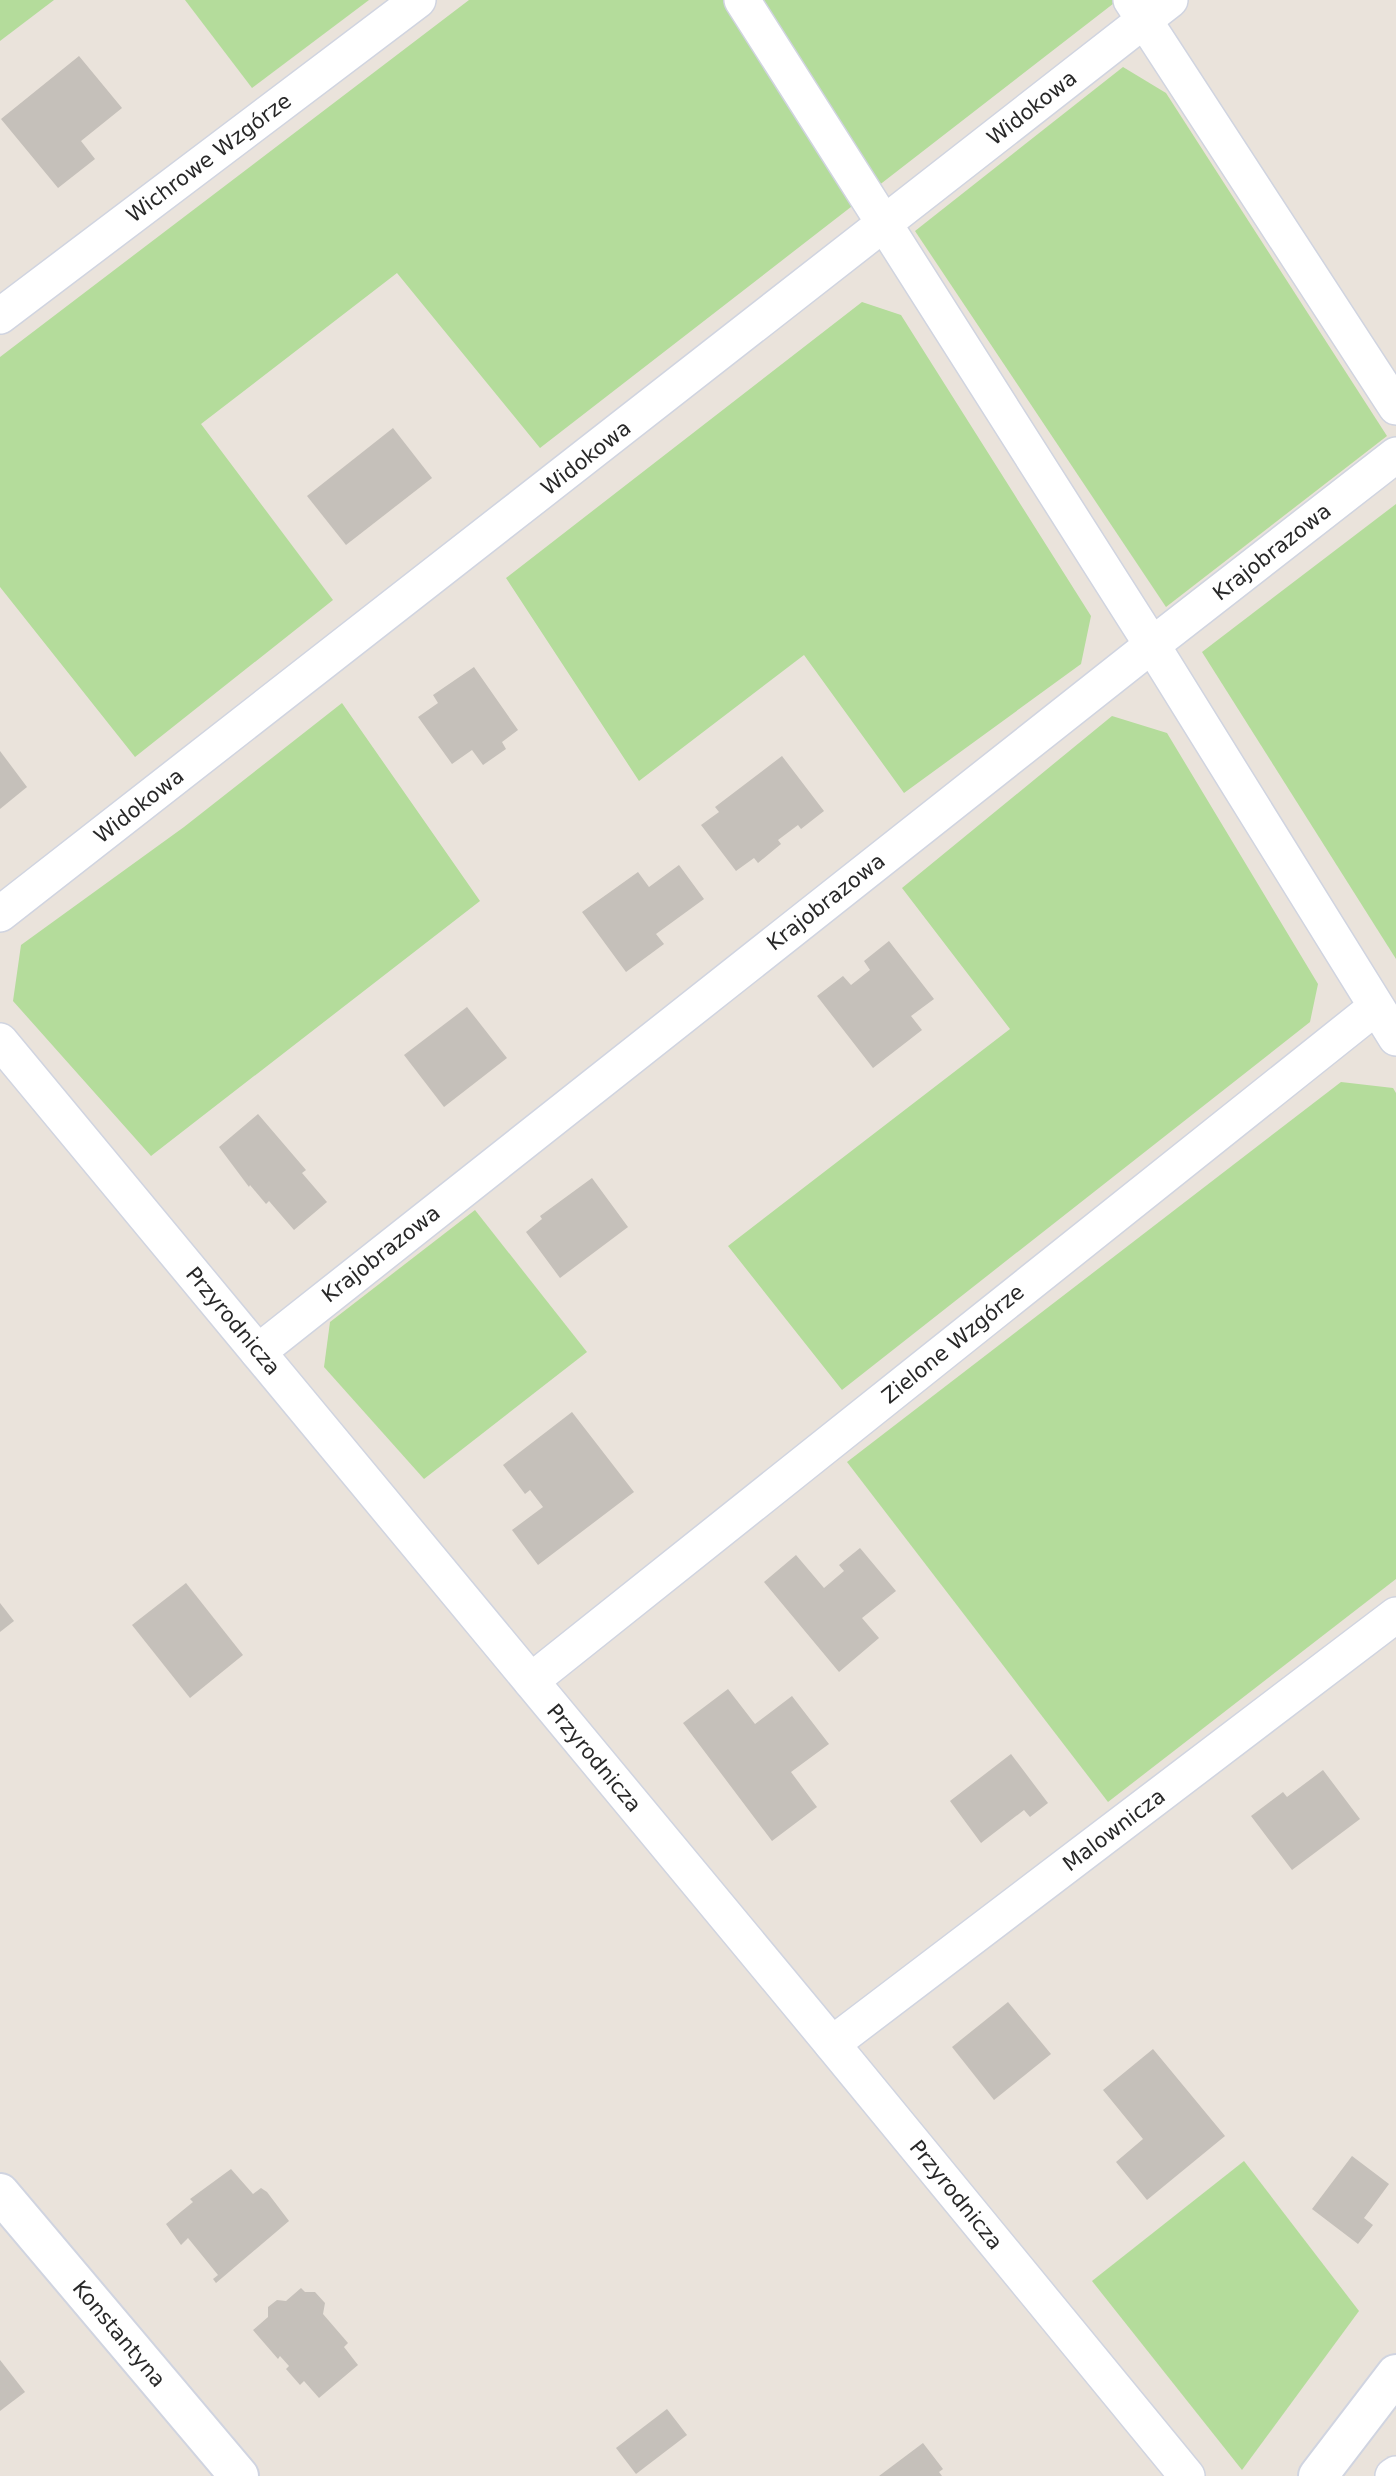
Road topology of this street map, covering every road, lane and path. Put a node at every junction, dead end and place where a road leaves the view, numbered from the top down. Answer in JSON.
{"nodes":[{"id":1,"x":418,"y":0,"type":"edge"},
{"id":2,"x":741,"y":0,"type":"edge"},
{"id":3,"x":1149,"y":7,"type":"edge"},
{"id":4,"x":883,"y":226,"type":"junction"},
{"id":5,"x":0,"y":316,"type":"edge"},
{"id":6,"x":1396,"y":407,"type":"edge"},
{"id":7,"x":1396,"y":455,"type":"edge"},
{"id":8,"x":1152,"y":645,"type":"junction"},
{"id":9,"x":0,"y":915,"type":"edge"},
{"id":10,"x":1376,"y":1007,"type":"junction"},
{"id":11,"x":1396,"y":1038,"type":"edge"},
{"id":12,"x":0,"y":1041,"type":"edge"},
{"id":13,"x":258,"y":1352,"type":"junction"},
{"id":14,"x":1396,"y":1615,"type":"edge"},
{"id":15,"x":531,"y":1681,"type":"junction"},
{"id":16,"x":832,"y":2044,"type":"junction"},
{"id":17,"x":0,"y":2193,"type":"edge"},
{"id":18,"x":1396,"y":2374,"type":"edge"},
{"id":19,"x":239,"y":2476,"type":"edge"},
{"id":20,"x":1187,"y":2476,"type":"edge"},
{"id":21,"x":1318,"y":2476,"type":"edge"}],
"edges":[{"from":1,"to":5,"type":"street","name":"Wichrowe Wzgórze"},
{"from":2,"to":4,"type":"street"},
{"from":3,"to":4,"type":"street","name":"Widokowa"},
{"from":3,"to":6,"type":"street"},
{"from":4,"to":8,"type":"street"},
{"from":4,"to":9,"type":"street","name":"Widokowa"},
{"from":7,"to":8,"type":"street","name":"Krajobrazowa"},
{"from":8,"to":10,"type":"street"},
{"from":8,"to":13,"type":"street","name":"Krajobrazowa"},
{"from":10,"to":11,"type":"street"},
{"from":10,"to":15,"type":"street","name":"Zielone Wzgórze"},
{"from":12,"to":13,"type":"street","name":"Przyrodnicza"},
{"from":13,"to":15,"type":"street","name":"Przyrodnicza"},
{"from":14,"to":16,"type":"street","name":"Malownicza"},
{"from":15,"to":16,"type":"street","name":"Przyrodnicza"},
{"from":16,"to":20,"type":"street","name":"Przyrodnicza"},
{"from":17,"to":19,"type":"street","name":"Konstantyna"},
{"from":18,"to":21,"type":"street"}]}
